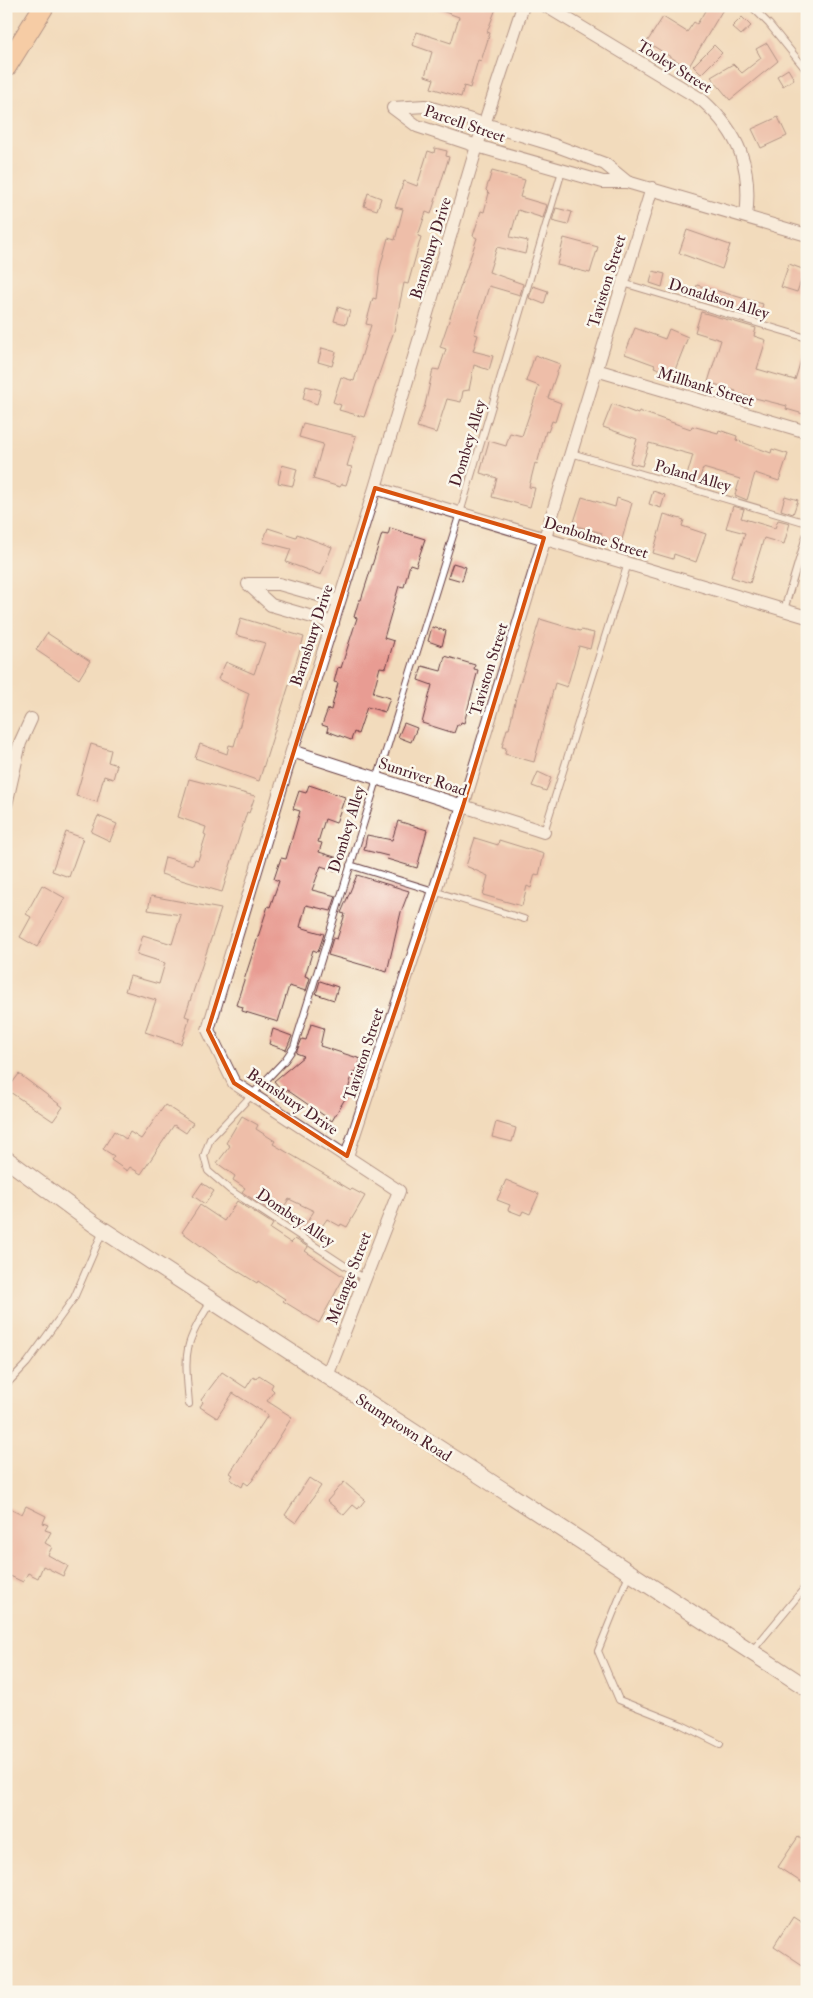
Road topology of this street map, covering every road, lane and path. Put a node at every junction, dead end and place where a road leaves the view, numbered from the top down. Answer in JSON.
{"nodes":[{"id":1,"x":44,"y":6,"type":"edge"},
{"id":2,"x":522,"y":6,"type":"edge"},
{"id":3,"x":546,"y":6,"type":"edge"},
{"id":4,"x":751,"y":6,"type":"edge"},
{"id":5,"x":6,"y":67,"type":"edge"},
{"id":6,"x":807,"y":71,"type":"edge"},
{"id":7,"x":484,"y":124,"type":"junction"},
{"id":8,"x":478,"y":146,"type":"junction"},
{"id":9,"x":562,"y":171,"type":"junction"},
{"id":10,"x":627,"y":182,"type":"junction"},
{"id":11,"x":652,"y":188,"type":"junction"},
{"id":12,"x":746,"y":217,"type":"junction"},
{"id":13,"x":807,"y":235,"type":"edge"},
{"id":14,"x":623,"y":283,"type":"junction"},
{"id":15,"x":807,"y":338,"type":"edge"},
{"id":16,"x":596,"y":370,"type":"junction"},
{"id":17,"x":807,"y":432,"type":"edge"},
{"id":18,"x":571,"y":453,"type":"junction"},
{"id":19,"x":375,"y":488,"type":"junction"},
{"id":20,"x":460,"y":513,"type":"junction"},
{"id":21,"x":807,"y":523,"type":"edge"},
{"id":22,"x":807,"y":533,"type":"edge"},
{"id":23,"x":544,"y":538,"type":"junction"},
{"id":24,"x":628,"y":564,"type":"junction"},
{"id":25,"x":339,"y":601,"type":"junction"},
{"id":26,"x":784,"y":610,"type":"junction"},
{"id":27,"x":807,"y":617,"type":"edge"},
{"id":28,"x":333,"y":623,"type":"junction"},
{"id":29,"x":31,"y":720,"type":"dead end"},
{"id":30,"x":292,"y":751,"type":"junction"},
{"id":31,"x":376,"y":778,"type":"junction"},
{"id":32,"x":6,"y":806,"type":"edge"},
{"id":33,"x":463,"y":806,"type":"junction"},
{"id":34,"x":544,"y":832,"type":"joint"},
{"id":35,"x":350,"y":865,"type":"junction"},
{"id":36,"x":435,"y":890,"type":"junction"},
{"id":37,"x":524,"y":918,"type":"dead end"},
{"id":38,"x":251,"y":1094,"type":"junction"},
{"id":39,"x":347,"y":1156,"type":"junction"},
{"id":40,"x":6,"y":1159,"type":"edge"},
{"id":41,"x":399,"y":1191,"type":"joint"},
{"id":42,"x":104,"y":1230,"type":"junction"},
{"id":43,"x":365,"y":1279,"type":"junction"},
{"id":44,"x":212,"y":1301,"type":"junction"},
{"id":45,"x":327,"y":1376,"type":"junction"},
{"id":46,"x":6,"y":1385,"type":"edge"},
{"id":47,"x":189,"y":1404,"type":"dead end"},
{"id":48,"x":629,"y":1573,"type":"junction"},
{"id":49,"x":807,"y":1585,"type":"edge"},
{"id":50,"x":751,"y":1652,"type":"junction"},
{"id":51,"x":807,"y":1688,"type":"edge"},
{"id":52,"x":720,"y":1744,"type":"dead end"}],
"edges":[{"from":1,"to":5,"type":"main road"},
{"from":2,"to":7,"type":"street","name":"Barnsbury Drive"},
{"from":3,"to":12,"type":"street","name":"Tooley Street"},
{"from":4,"to":6,"type":"lane"},
{"from":7,"to":8,"type":"street","name":"Barnsbury Drive"},
{"from":7,"to":8,"type":"street","name":"Parcell Street"},
{"from":7,"to":10,"type":"street","name":"Parcell Street"},
{"from":8,"to":9,"type":"street","name":"Parcell Street"},
{"from":8,"to":19,"type":"street","name":"Barnsbury Drive"},
{"from":9,"to":10,"type":"street","name":"Parcell Street"},
{"from":9,"to":20,"type":"lane","name":"Dombey Alley"},
{"from":10,"to":11,"type":"street","name":"Parcell Street"},
{"from":11,"to":12,"type":"street","name":"Parcell Street"},
{"from":11,"to":14,"type":"street","name":"Taviston Street"},
{"from":12,"to":13,"type":"street","name":"Parcell Street"},
{"from":14,"to":15,"type":"lane","name":"Donaldson Alley"},
{"from":14,"to":16,"type":"street","name":"Taviston Street"},
{"from":16,"to":17,"type":"street","name":"Millbank Street"},
{"from":16,"to":18,"type":"street","name":"Taviston Street"},
{"from":18,"to":21,"type":"lane","name":"Poland Alley"},
{"from":18,"to":23,"type":"street","name":"Taviston Street"},
{"from":19,"to":20,"type":"street","name":"Denbolme Street"},
{"from":19,"to":25,"type":"street","name":"Barnsbury Drive"},
{"from":20,"to":23,"type":"street","name":"Denbolme Street"},
{"from":20,"to":31,"type":"lane","name":"Dombey Alley"},
{"from":22,"to":26,"type":"lane"},
{"from":23,"to":24,"type":"street","name":"Denbolme Street"},
{"from":23,"to":33,"type":"street","name":"Taviston Street"},
{"from":24,"to":26,"type":"street","name":"Denbolme Street"},
{"from":24,"to":34,"type":"lane"},
{"from":25,"to":28,"type":"street","name":"Barnsbury Drive"},
{"from":25,"to":28,"type":"street"},
{"from":26,"to":27,"type":"street","name":"Denbolme Street"},
{"from":28,"to":30,"type":"street","name":"Barnsbury Drive"},
{"from":29,"to":32,"type":"street"},
{"from":30,"to":31,"type":"street","name":"Sunriver Road"},
{"from":30,"to":38,"type":"street","name":"Barnsbury Drive"},
{"from":31,"to":33,"type":"street","name":"Sunriver Road"},
{"from":31,"to":35,"type":"lane","name":"Dombey Alley"},
{"from":33,"to":34,"type":"street","name":"Sunriver Road"},
{"from":33,"to":36,"type":"street","name":"Taviston Street"},
{"from":35,"to":36,"type":"lane"},
{"from":35,"to":38,"type":"lane","name":"Dombey Alley"},
{"from":36,"to":37,"type":"lane"},
{"from":36,"to":39,"type":"street","name":"Taviston Street"},
{"from":38,"to":39,"type":"street","name":"Barnsbury Drive"},
{"from":38,"to":43,"type":"lane","name":"Dombey Alley"},
{"from":39,"to":41,"type":"street","name":"Barnsbury Drive"},
{"from":40,"to":42,"type":"street","name":"Stumptown Road"},
{"from":41,"to":43,"type":"street","name":"Melange Street"},
{"from":42,"to":44,"type":"street","name":"Stumptown Road"},
{"from":42,"to":46,"type":"lane"},
{"from":43,"to":45,"type":"street","name":"Melange Street"},
{"from":44,"to":45,"type":"street","name":"Stumptown Road"},
{"from":44,"to":47,"type":"lane"},
{"from":45,"to":48,"type":"street","name":"Stumptown Road"},
{"from":48,"to":50,"type":"street","name":"Stumptown Road"},
{"from":48,"to":52,"type":"lane"},
{"from":49,"to":50,"type":"lane"},
{"from":50,"to":51,"type":"street","name":"Stumptown Road"}]}
